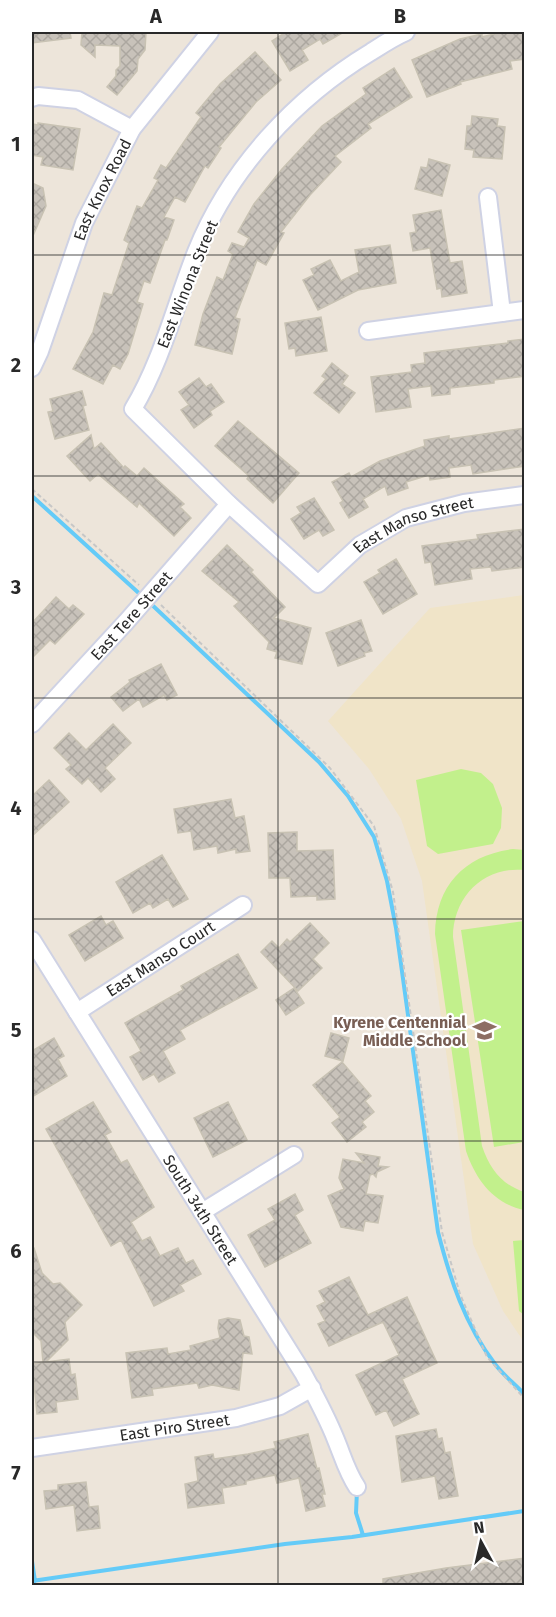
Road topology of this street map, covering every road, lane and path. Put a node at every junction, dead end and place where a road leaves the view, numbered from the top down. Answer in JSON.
{"nodes":[{"id":1,"x":210,"y":32,"type":"edge"},
{"id":2,"x":406,"y":32,"type":"edge"},
{"id":3,"x":32,"y":98,"type":"edge"},
{"id":4,"x":132,"y":129,"type":"junction"},
{"id":5,"x":488,"y":197,"type":"dead end"},
{"id":6,"x":525,"y":310,"type":"edge"},
{"id":7,"x":502,"y":313,"type":"junction"},
{"id":8,"x":368,"y":331,"type":"dead end"},
{"id":9,"x":32,"y":368,"type":"edge"},
{"id":10,"x":32,"y":489,"type":"edge"},
{"id":11,"x":525,"y":495,"type":"edge"},
{"id":12,"x":229,"y":504,"type":"junction"},
{"id":13,"x":150,"y":595,"type":"junction"},
{"id":14,"x":32,"y":724,"type":"edge"},
{"id":15,"x":243,"y":905,"type":"dead end"},
{"id":16,"x":32,"y":940,"type":"edge"},
{"id":17,"x":77,"y":1012,"type":"junction"},
{"id":18,"x":294,"y":1155,"type":"dead end"},
{"id":19,"x":202,"y":1212,"type":"junction"},
{"id":20,"x":312,"y":1389,"type":"junction"},
{"id":21,"x":525,"y":1398,"type":"edge"},
{"id":22,"x":32,"y":1448,"type":"edge"},
{"id":23,"x":357,"y":1487,"type":"dead end"}],
"edges":[{"from":1,"to":4,"type":"street","name":"East Knox Road"},
{"from":2,"to":12,"type":"street","name":"East Winona Street"},
{"from":3,"to":4,"type":"street"},
{"from":4,"to":9,"type":"street","name":"East Knox Road"},
{"from":5,"to":7,"type":"street"},
{"from":6,"to":7,"type":"street"},
{"from":7,"to":8,"type":"street"},
{"from":10,"to":13,"type":"path"},
{"from":11,"to":12,"type":"street","name":"East Manso Street"},
{"from":12,"to":13,"type":"street","name":"East Tere Street"},
{"from":13,"to":14,"type":"street","name":"East Tere Street"},
{"from":13,"to":21,"type":"path"},
{"from":15,"to":17,"type":"street","name":"East Manso Court"},
{"from":16,"to":17,"type":"street","name":"South 34th Street"},
{"from":17,"to":19,"type":"street","name":"South 34th Street"},
{"from":18,"to":19,"type":"street"},
{"from":19,"to":20,"type":"street","name":"South 34th Street"},
{"from":20,"to":22,"type":"street","name":"East Piro Street"},
{"from":20,"to":23,"type":"street","name":"South 34th Street"}]}
